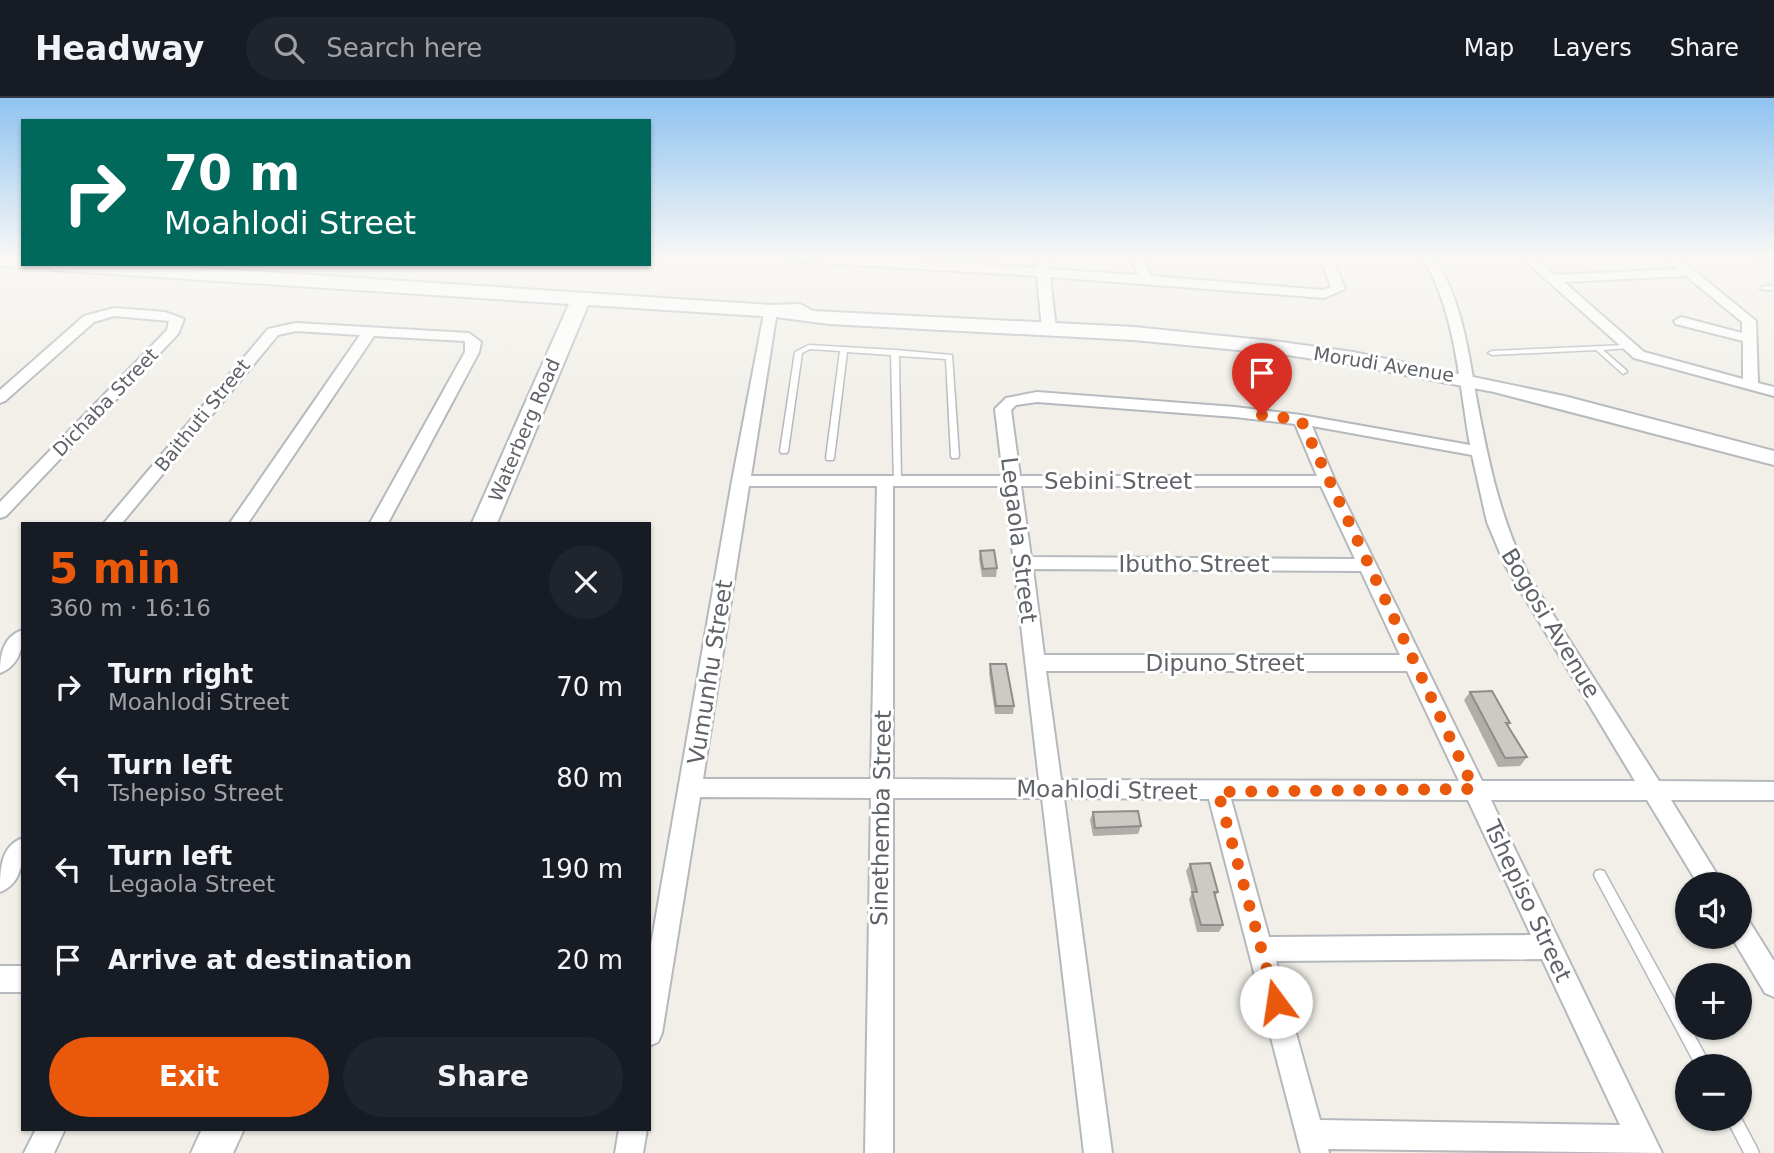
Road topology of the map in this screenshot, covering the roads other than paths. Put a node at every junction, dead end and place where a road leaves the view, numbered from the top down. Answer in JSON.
{"nodes":[{"id":1,"x":578,"y":306,"type":"edge"},
{"id":2,"x":690,"y":306,"type":"edge"},
{"id":3,"x":1047,"y":306,"type":"edge"},
{"id":4,"x":1449,"y":306,"type":"edge"},
{"id":5,"x":1583,"y":306,"type":"edge"},
{"id":6,"x":1732,"y":306,"type":"edge"},
{"id":7,"x":776,"y":312,"type":"junction"},
{"id":8,"x":1681,"y":321,"type":"dead end"},
{"id":9,"x":1049,"y":329,"type":"junction"},
{"id":10,"x":370,"y":331,"type":"junction"},
{"id":11,"x":1751,"y":339,"type":"junction"},
{"id":12,"x":1626,"y":346,"type":"junction"},
{"id":13,"x":1597,"y":348,"type":"junction"},
{"id":14,"x":844,"y":349,"type":"junction"},
{"id":15,"x":895,"y":352,"type":"junction"},
{"id":16,"x":1492,"y":354,"type":"dead end"},
{"id":17,"x":1623,"y":372,"type":"dead end"},
{"id":18,"x":1465,"y":378,"type":"junction"},
{"id":19,"x":1751,"y":387,"type":"junction"},
{"id":20,"x":1774,"y":393,"type":"edge"},
{"id":21,"x":0,"y":398,"type":"edge"},
{"id":22,"x":1301,"y":420,"type":"junction"},
{"id":23,"x":784,"y":451,"type":"dead end"},
{"id":24,"x":1480,"y":452,"type":"junction"},
{"id":25,"x":955,"y":456,"type":"dead end"},
{"id":26,"x":830,"y":458,"type":"dead end"},
{"id":27,"x":1774,"y":458,"type":"edge"},
{"id":28,"x":1011,"y":480,"type":"junction"},
{"id":29,"x":740,"y":481,"type":"junction"},
{"id":30,"x":1327,"y":481,"type":"junction"},
{"id":31,"x":891,"y":482,"type":"junction"},
{"id":32,"x":0,"y":512,"type":"edge"},
{"id":33,"x":114,"y":522,"type":"edge"},
{"id":34,"x":240,"y":522,"type":"edge"},
{"id":35,"x":380,"y":522,"type":"edge"},
{"id":36,"x":484,"y":522,"type":"edge"},
{"id":37,"x":1022,"y":563,"type":"junction"},
{"id":38,"x":1367,"y":565,"type":"junction"},
{"id":39,"x":15,"y":644,"type":"edge"},
{"id":40,"x":1035,"y":663,"type":"junction"},
{"id":41,"x":1415,"y":663,"type":"junction"},
{"id":42,"x":0,"y":665,"type":"edge"},
{"id":43,"x":691,"y":788,"type":"junction"},
{"id":44,"x":881,"y":788,"type":"junction"},
{"id":45,"x":1051,"y":788,"type":"junction"},
{"id":46,"x":1474,"y":789,"type":"junction"},
{"id":47,"x":1653,"y":790,"type":"junction"},
{"id":48,"x":1774,"y":791,"type":"edge"},
{"id":49,"x":1218,"y":792,"type":"junction"},
{"id":50,"x":21,"y":851,"type":"edge"},
{"id":51,"x":1704,"y":872,"type":"edge"},
{"id":52,"x":1600,"y":874,"type":"dead end"},
{"id":53,"x":0,"y":881,"type":"edge"},
{"id":54,"x":1549,"y":947,"type":"junction"},
{"id":55,"x":1263,"y":949,"type":"junction"},
{"id":56,"x":1752,"y":949,"type":"edge"},
{"id":57,"x":0,"y":979,"type":"edge"},
{"id":58,"x":21,"y":979,"type":"edge"},
{"id":59,"x":1774,"y":985,"type":"edge"},
{"id":60,"x":651,"y":1021,"type":"edge"},
{"id":61,"x":1698,"y":1054,"type":"edge"},
{"id":62,"x":50,"y":1131,"type":"edge"},
{"id":63,"x":222,"y":1131,"type":"edge"},
{"id":64,"x":633,"y":1131,"type":"edge"},
{"id":65,"x":1740,"y":1131,"type":"edge"},
{"id":66,"x":1312,"y":1144,"type":"edge"},
{"id":67,"x":1645,"y":1147,"type":"edge"},
{"id":68,"x":38,"y":1153,"type":"edge"},
{"id":69,"x":212,"y":1153,"type":"edge"},
{"id":70,"x":629,"y":1153,"type":"edge"},
{"id":71,"x":878,"y":1153,"type":"edge"},
{"id":72,"x":1098,"y":1153,"type":"edge"},
{"id":73,"x":1752,"y":1153,"type":"edge"}],
"edges":[{"from":1,"to":36,"type":"street","name":"Waterberg Road"},
{"from":2,"to":7,"type":"street","name":"Morudi Avenue"},
{"from":3,"to":9,"type":"street"},
{"from":4,"to":18,"type":"street","name":"Bogosi Avenue"},
{"from":5,"to":12,"type":"street"},
{"from":6,"to":11,"type":"street"},
{"from":7,"to":9,"type":"street","name":"Morudi Avenue"},
{"from":7,"to":29,"type":"street","name":"Vumunhu Street"},
{"from":8,"to":11,"type":"street"},
{"from":9,"to":18,"type":"street","name":"Morudi Avenue"},
{"from":10,"to":33,"type":"street","name":"Baithuti Street"},
{"from":10,"to":34,"type":"street"},
{"from":10,"to":35,"type":"street","name":"Baithuti Street"},
{"from":11,"to":19,"type":"street"},
{"from":12,"to":13,"type":"lane"},
{"from":12,"to":19,"type":"street"},
{"from":13,"to":16,"type":"lane"},
{"from":13,"to":17,"type":"lane"},
{"from":14,"to":15,"type":"lane"},
{"from":14,"to":23,"type":"lane"},
{"from":14,"to":26,"type":"lane"},
{"from":15,"to":25,"type":"lane"},
{"from":15,"to":31,"type":"lane"},
{"from":18,"to":24,"type":"street","name":"Bogosi Avenue"},
{"from":18,"to":27,"type":"street","name":"Morudi Avenue"},
{"from":19,"to":20,"type":"street"},
{"from":21,"to":32,"type":"street","name":"Dichaba Street"},
{"from":22,"to":24,"type":"street","name":"Legaola Street"},
{"from":22,"to":28,"type":"street","name":"Legaola Street"},
{"from":22,"to":30,"type":"street","name":"Tshepiso Street"},
{"from":24,"to":47,"type":"street","name":"Bogosi Avenue"},
{"from":28,"to":30,"type":"street","name":"Sebini Street"},
{"from":28,"to":31,"type":"street","name":"Sebini Street"},
{"from":28,"to":37,"type":"street","name":"Legaola Street"},
{"from":29,"to":31,"type":"street","name":"Sebini Street"},
{"from":29,"to":43,"type":"street","name":"Vumunhu Street"},
{"from":30,"to":38,"type":"street","name":"Tshepiso Street"},
{"from":31,"to":44,"type":"street","name":"Sinethemba Street"},
{"from":37,"to":38,"type":"street","name":"Ibutho Street"},
{"from":37,"to":40,"type":"street","name":"Legaola Street"},
{"from":38,"to":41,"type":"street","name":"Tshepiso Street"},
{"from":39,"to":42,"type":"street"},
{"from":40,"to":41,"type":"street","name":"Dipuno Street"},
{"from":40,"to":45,"type":"street","name":"Legaola Street"},
{"from":41,"to":46,"type":"street","name":"Tshepiso Street"},
{"from":43,"to":44,"type":"street","name":"Moahlodi Street"},
{"from":43,"to":60,"type":"street","name":"Vumunhu Street"},
{"from":44,"to":45,"type":"street","name":"Moahlodi Street"},
{"from":44,"to":71,"type":"street","name":"Sinethemba Street"},
{"from":45,"to":49,"type":"street","name":"Moahlodi Street"},
{"from":45,"to":72,"type":"street","name":"Legaola Street"},
{"from":46,"to":47,"type":"street","name":"Moahlodi Street"},
{"from":46,"to":49,"type":"street","name":"Moahlodi Street"},
{"from":46,"to":54,"type":"street","name":"Tshepiso Street"},
{"from":47,"to":48,"type":"street","name":"Moahlodi Street"},
{"from":47,"to":51,"type":"street","name":"Bogosi Avenue"},
{"from":49,"to":55,"type":"street"},
{"from":50,"to":53,"type":"street"},
{"from":52,"to":61,"type":"lane"},
{"from":54,"to":55,"type":"street"},
{"from":54,"to":67,"type":"street","name":"Tshepiso Street"},
{"from":55,"to":66,"type":"street"},
{"from":56,"to":59,"type":"street"},
{"from":57,"to":58,"type":"street"},
{"from":62,"to":68,"type":"street"},
{"from":63,"to":69,"type":"street"},
{"from":64,"to":70,"type":"street"},
{"from":65,"to":73,"type":"lane"},
{"from":66,"to":67,"type":"street"}]}
